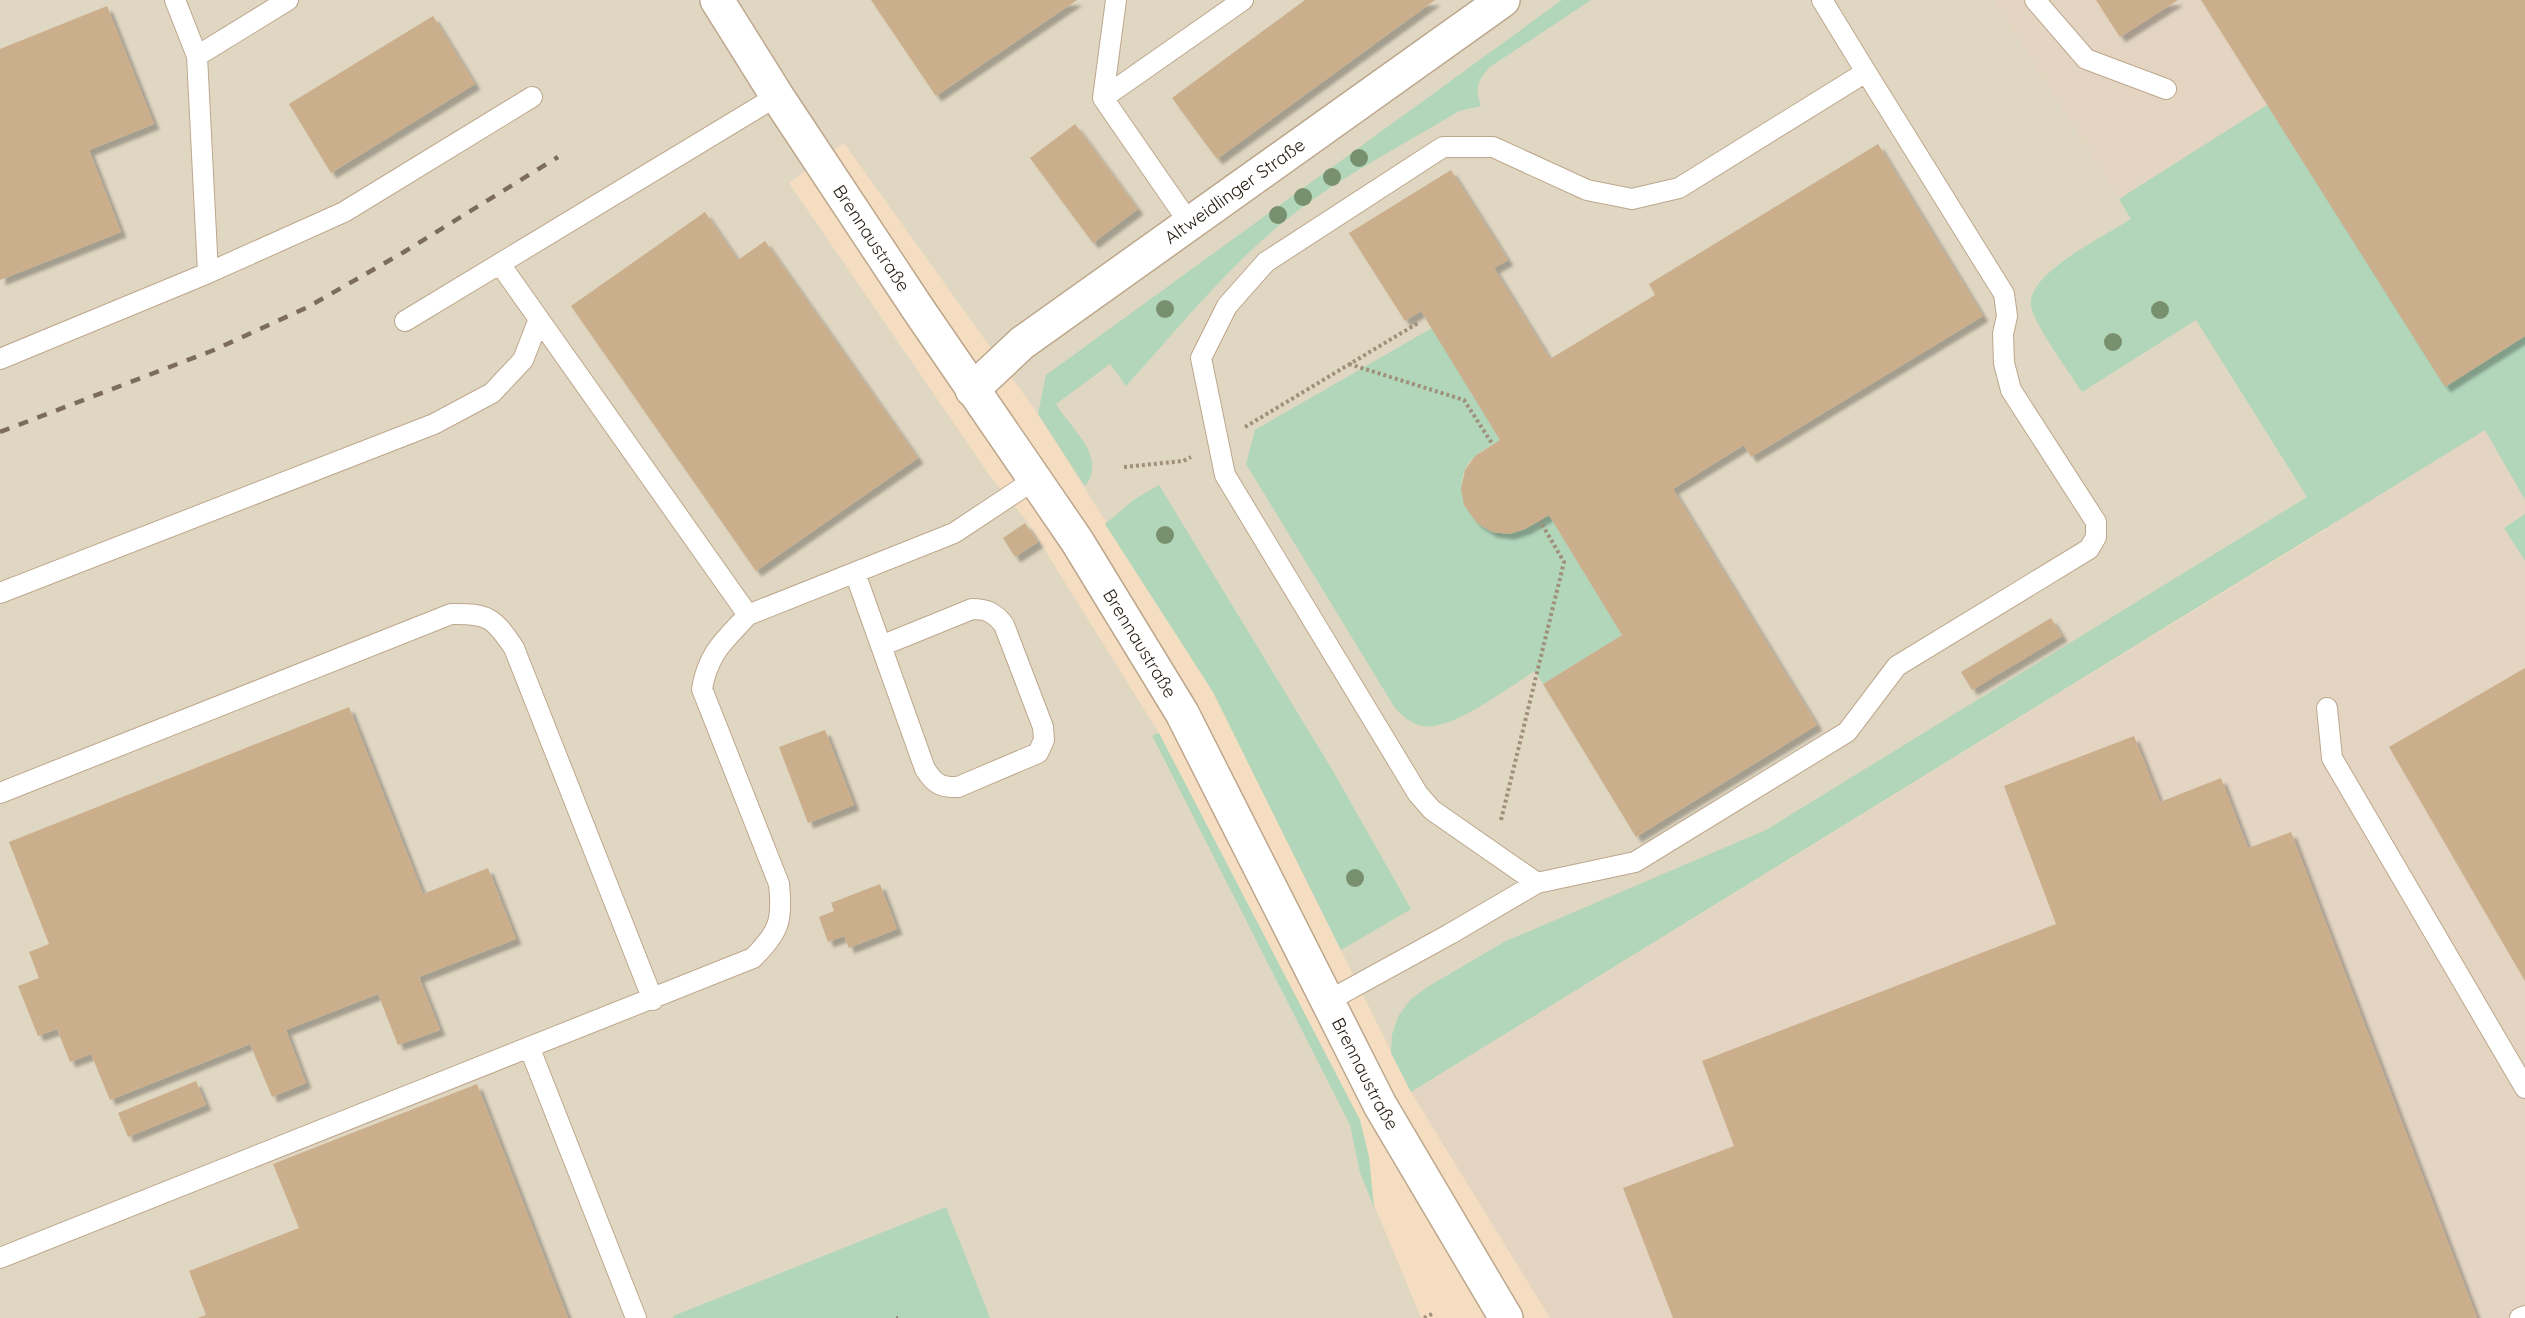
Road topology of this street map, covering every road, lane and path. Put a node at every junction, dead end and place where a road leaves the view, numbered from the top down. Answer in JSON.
{"nodes":[{"id":1,"x":175,"y":0,"type":"edge"},
{"id":2,"x":288,"y":0,"type":"edge"},
{"id":3,"x":717,"y":0,"type":"edge"},
{"id":4,"x":1116,"y":0,"type":"edge"},
{"id":5,"x":1243,"y":0,"type":"edge"},
{"id":6,"x":1503,"y":0,"type":"edge"},
{"id":7,"x":1822,"y":0,"type":"edge"},
{"id":8,"x":2035,"y":0,"type":"edge"},
{"id":9,"x":197,"y":56,"type":"junction"},
{"id":10,"x":1866,"y":72,"type":"junction"},
{"id":11,"x":2166,"y":89,"type":"dead end"},
{"id":12,"x":777,"y":96,"type":"junction"},
{"id":13,"x":532,"y":97,"type":"dead end"},
{"id":14,"x":1103,"y":98,"type":"junction"},
{"id":15,"x":1191,"y":224,"type":"junction"},
{"id":16,"x":500,"y":264,"type":"junction"},
{"id":17,"x":208,"y":273,"type":"junction"},
{"id":18,"x":539,"y":320,"type":"junction"},
{"id":19,"x":405,"y":321,"type":"dead end"},
{"id":20,"x":1418,"y":323,"type":"dead end"},
{"id":21,"x":0,"y":359,"type":"edge"},
{"id":22,"x":1349,"y":364,"type":"junction"},
{"id":23,"x":972,"y":390,"type":"junction"},
{"id":24,"x":1218,"y":443,"type":"junction"},
{"id":25,"x":1493,"y":445,"type":"dead end"},
{"id":26,"x":1124,"y":467,"type":"dead end"},
{"id":27,"x":1034,"y":480,"type":"junction"},
{"id":28,"x":1540,"y":521,"type":"dead end"},
{"id":29,"x":855,"y":573,"type":"junction"},
{"id":30,"x":0,"y":593,"type":"edge"},
{"id":31,"x":748,"y":615,"type":"junction"},
{"id":32,"x":881,"y":646,"type":"junction"},
{"id":33,"x":2326,"y":708,"type":"dead end"},
{"id":34,"x":0,"y":793,"type":"edge"},
{"id":35,"x":1493,"y":853,"type":"junction"},
{"id":36,"x":1536,"y":883,"type":"junction"},
{"id":37,"x":652,"y":1000,"type":"junction"},
{"id":38,"x":1328,"y":1001,"type":"junction"},
{"id":39,"x":530,"y":1049,"type":"junction"},
{"id":40,"x":2525,"y":1088,"type":"edge"},
{"id":41,"x":0,"y":1258,"type":"edge"},
{"id":42,"x":1432,"y":1314,"type":"dead end"},
{"id":43,"x":2525,"y":1316,"type":"edge"},
{"id":44,"x":636,"y":1318,"type":"edge"},
{"id":45,"x":1424,"y":1318,"type":"edge"},
{"id":46,"x":1506,"y":1318,"type":"edge"},
{"id":47,"x":2520,"y":1318,"type":"edge"}],
"edges":[{"from":1,"to":9,"type":"lane"},
{"from":2,"to":9,"type":"lane"},
{"from":3,"to":12,"type":"street","name":"Brennaustraße"},
{"from":4,"to":14,"type":"lane"},
{"from":5,"to":14,"type":"lane"},
{"from":6,"to":15,"type":"street","name":"Altweidlinger Straße"},
{"from":7,"to":10,"type":"lane"},
{"from":8,"to":11,"type":"lane"},
{"from":9,"to":17,"type":"lane"},
{"from":10,"to":24,"type":"lane"},
{"from":10,"to":36,"type":"lane"},
{"from":12,"to":16,"type":"lane"},
{"from":12,"to":23,"type":"street","name":"Brennaustraße"},
{"from":13,"to":17,"type":"lane"},
{"from":14,"to":15,"type":"lane"},
{"from":15,"to":23,"type":"street","name":"Altweidlinger Straße"},
{"from":16,"to":18,"type":"lane"},
{"from":16,"to":19,"type":"lane"},
{"from":17,"to":21,"type":"lane"},
{"from":18,"to":30,"type":"lane"},
{"from":18,"to":31,"type":"lane"},
{"from":20,"to":22,"type":"path"},
{"from":22,"to":24,"type":"path"},
{"from":22,"to":25,"type":"path"},
{"from":23,"to":27,"type":"street","name":"Brennaustraße"},
{"from":24,"to":26,"type":"path"},
{"from":24,"to":35,"type":"lane"},
{"from":27,"to":29,"type":"lane"},
{"from":27,"to":38,"type":"street","name":"Brennaustraße"},
{"from":28,"to":35,"type":"path"},
{"from":29,"to":31,"type":"lane"},
{"from":29,"to":32,"type":"lane"},
{"from":31,"to":37,"type":"lane"},
{"from":32,"to":32,"type":"lane"},
{"from":33,"to":40,"type":"lane"},
{"from":34,"to":37,"type":"lane"},
{"from":35,"to":36,"type":"lane"},
{"from":36,"to":38,"type":"lane"},
{"from":37,"to":39,"type":"lane"},
{"from":38,"to":46,"type":"street","name":"Brennaustraße"},
{"from":39,"to":41,"type":"lane"},
{"from":39,"to":44,"type":"lane"},
{"from":42,"to":45,"type":"path"},
{"from":43,"to":47,"type":"lane"}]}
